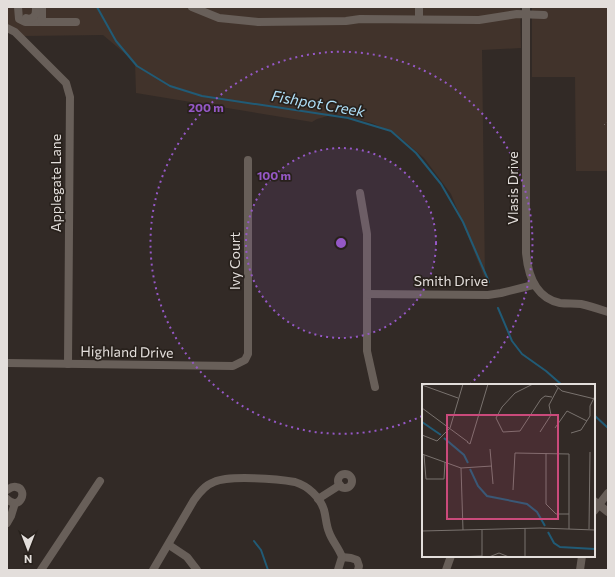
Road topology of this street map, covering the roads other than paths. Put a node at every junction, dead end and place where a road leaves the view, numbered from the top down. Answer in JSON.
{"nodes":[{"id":1,"x":36,"y":7,"type":"edge"},
{"id":2,"x":42,"y":7,"type":"edge"},
{"id":3,"x":192,"y":7,"type":"edge"},
{"id":4,"x":419,"y":7,"type":"edge"},
{"id":5,"x":18,"y":10,"type":"edge"},
{"id":6,"x":526,"y":11,"type":"edge"},
{"id":7,"x":544,"y":15,"type":"dead end"},
{"id":8,"x":419,"y":20,"type":"junction"},
{"id":9,"x":42,"y":22,"type":"junction"},
{"id":10,"x":76,"y":22,"type":"dead end"},
{"id":11,"x":7,"y":28,"type":"edge"},
{"id":12,"x":248,"y":160,"type":"dead end"},
{"id":13,"x":360,"y":193,"type":"dead end"},
{"id":14,"x":534,"y":286,"type":"junction"},
{"id":15,"x":367,"y":294,"type":"junction"},
{"id":16,"x":608,"y":312,"type":"edge"},
{"id":17,"x":245,"y":360,"type":"joint"},
{"id":18,"x":7,"y":363,"type":"edge"},
{"id":19,"x":68,"y":364,"type":"junction"},
{"id":20,"x":375,"y":387,"type":"dead end"},
{"id":21,"x":100,"y":481,"type":"dead end"},
{"id":22,"x":340,"y":485,"type":"dead end"},
{"id":23,"x":7,"y":490,"type":"edge"},
{"id":24,"x":608,"y":493,"type":"edge"},
{"id":25,"x":7,"y":499,"type":"edge"},
{"id":26,"x":318,"y":499,"type":"junction"},
{"id":27,"x":15,"y":503,"type":"junction"},
{"id":28,"x":596,"y":505,"type":"edge"},
{"id":29,"x":608,"y":512,"type":"edge"},
{"id":30,"x":7,"y":523,"type":"edge"},
{"id":31,"x":169,"y":545,"type":"junction"},
{"id":32,"x":342,"y":557,"type":"junction"},
{"id":33,"x":451,"y":557,"type":"edge"},
{"id":34,"x":582,"y":557,"type":"edge"},
{"id":35,"x":41,"y":570,"type":"edge"},
{"id":36,"x":153,"y":570,"type":"edge"},
{"id":37,"x":197,"y":570,"type":"edge"},
{"id":38,"x":338,"y":570,"type":"edge"},
{"id":39,"x":358,"y":570,"type":"edge"},
{"id":40,"x":446,"y":570,"type":"edge"},
{"id":41,"x":580,"y":570,"type":"edge"}],
"edges":[{"from":1,"to":5,"type":"street"},
{"from":2,"to":9,"type":"street"},
{"from":3,"to":8,"type":"street"},
{"from":4,"to":8,"type":"street"},
{"from":5,"to":9,"type":"street"},
{"from":6,"to":7,"type":"street"},
{"from":6,"to":8,"type":"street"},
{"from":6,"to":14,"type":"street","name":"Vlasis Drive"},
{"from":9,"to":10,"type":"street"},
{"from":11,"to":19,"type":"street","name":"Applegate Lane"},
{"from":12,"to":17,"type":"street","name":"Ivy Court"},
{"from":13,"to":15,"type":"street"},
{"from":14,"to":15,"type":"street","name":"Smith Drive"},
{"from":14,"to":16,"type":"street"},
{"from":15,"to":20,"type":"street"},
{"from":17,"to":19,"type":"street","name":"Highland Drive"},
{"from":18,"to":19,"type":"street","name":"Highland Drive"},
{"from":21,"to":35,"type":"street"},
{"from":22,"to":26,"type":"street"},
{"from":23,"to":27,"type":"street"},
{"from":24,"to":28,"type":"street"},
{"from":25,"to":27,"type":"street"},
{"from":26,"to":31,"type":"street"},
{"from":26,"to":32,"type":"street"},
{"from":27,"to":30,"type":"street"},
{"from":28,"to":29,"type":"street"},
{"from":31,"to":36,"type":"street"},
{"from":31,"to":37,"type":"street"},
{"from":32,"to":38,"type":"street"},
{"from":32,"to":39,"type":"street"},
{"from":33,"to":40,"type":"street"},
{"from":34,"to":41,"type":"street"}]}
